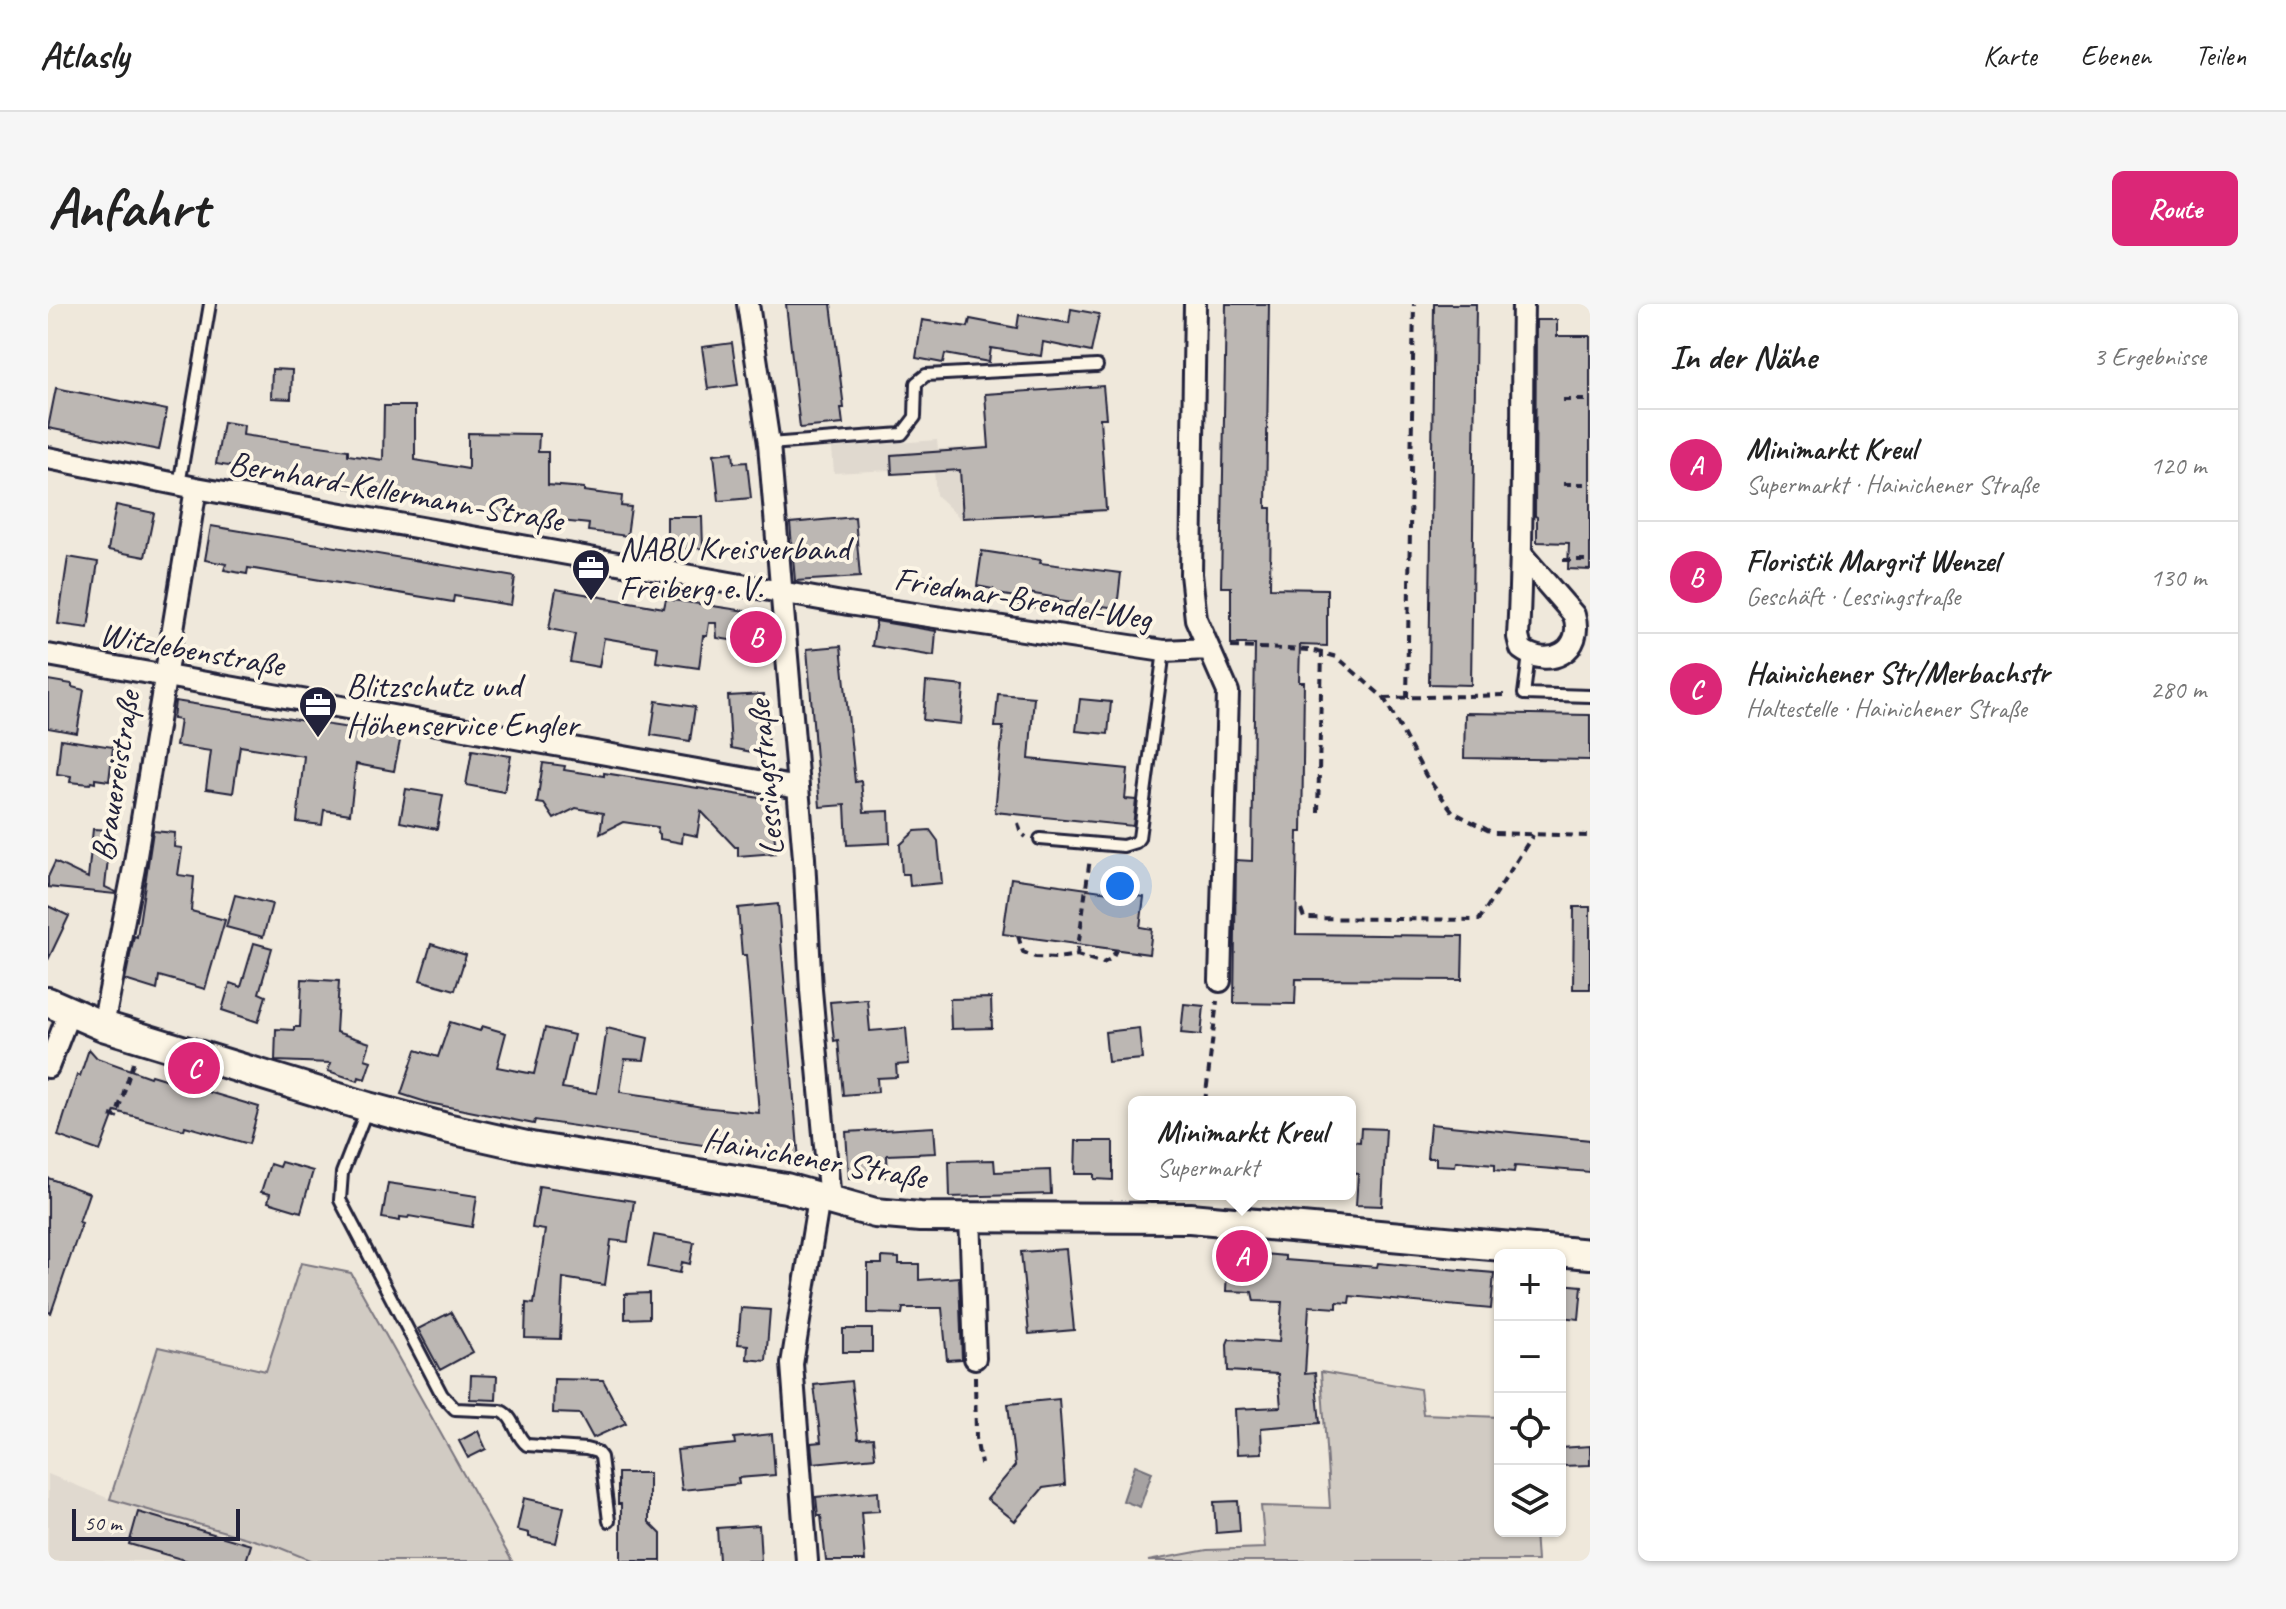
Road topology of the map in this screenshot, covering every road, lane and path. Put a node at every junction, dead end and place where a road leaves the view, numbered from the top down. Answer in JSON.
{"nodes":[{"id":1,"x":210,"y":304,"type":"edge"},
{"id":2,"x":748,"y":304,"type":"edge"},
{"id":3,"x":1195,"y":304,"type":"edge"},
{"id":4,"x":1414,"y":304,"type":"edge"},
{"id":5,"x":1523,"y":304,"type":"edge"},
{"id":6,"x":1097,"y":366,"type":"dead end"},
{"id":7,"x":1563,"y":400,"type":"dead end"},
{"id":8,"x":1590,"y":400,"type":"edge"},
{"id":9,"x":769,"y":444,"type":"junction"},
{"id":10,"x":48,"y":458,"type":"edge"},
{"id":11,"x":1563,"y":484,"type":"dead end"},
{"id":12,"x":1590,"y":484,"type":"edge"},
{"id":13,"x":188,"y":486,"type":"junction"},
{"id":14,"x":1523,"y":556,"type":"junction"},
{"id":15,"x":1563,"y":560,"type":"dead end"},
{"id":16,"x":1590,"y":560,"type":"edge"},
{"id":17,"x":925,"y":576,"type":"dead end"},
{"id":18,"x":781,"y":591,"type":"junction"},
{"id":19,"x":1087,"y":609,"type":"dead end"},
{"id":20,"x":1081,"y":614,"type":"junction"},
{"id":21,"x":1078,"y":639,"type":"junction"},
{"id":22,"x":1208,"y":649,"type":"junction"},
{"id":23,"x":1164,"y":651,"type":"junction"},
{"id":24,"x":1322,"y":652,"type":"junction"},
{"id":25,"x":48,"y":655,"type":"edge"},
{"id":26,"x":1529,"y":655,"type":"junction"},
{"id":27,"x":163,"y":677,"type":"junction"},
{"id":28,"x":1524,"y":694,"type":"junction"},
{"id":29,"x":1590,"y":696,"type":"edge"},
{"id":30,"x":1384,"y":698,"type":"junction"},
{"id":31,"x":1407,"y":698,"type":"junction"},
{"id":32,"x":798,"y":788,"type":"junction"},
{"id":33,"x":1318,"y":812,"type":"dead end"},
{"id":34,"x":1533,"y":835,"type":"junction"},
{"id":35,"x":1590,"y":836,"type":"edge"},
{"id":36,"x":1040,"y":839,"type":"dead end"},
{"id":37,"x":1091,"y":844,"type":"junction"},
{"id":38,"x":1301,"y":910,"type":"dead end"},
{"id":39,"x":1465,"y":913,"type":"dead end"},
{"id":40,"x":1465,"y":920,"type":"junction"},
{"id":41,"x":1018,"y":936,"type":"dead end"},
{"id":42,"x":1116,"y":950,"type":"dead end"},
{"id":43,"x":1077,"y":955,"type":"junction"},
{"id":44,"x":1220,"y":981,"type":"joint"},
{"id":45,"x":59,"y":1007,"type":"edge"},
{"id":46,"x":103,"y":1026,"type":"junction"},
{"id":47,"x":141,"y":1038,"type":"junction"},
{"id":48,"x":48,"y":1067,"type":"edge"},
{"id":49,"x":1206,"y":1096,"type":"edge"},
{"id":50,"x":368,"y":1107,"type":"junction"},
{"id":51,"x":110,"y":1115,"type":"dead end"},
{"id":52,"x":825,"y":1200,"type":"junction"},
{"id":53,"x":970,"y":1215,"type":"junction"},
{"id":54,"x":1590,"y":1254,"type":"edge"},
{"id":55,"x":975,"y":1358,"type":"joint"},
{"id":56,"x":981,"y":1464,"type":"dead end"},
{"id":57,"x":609,"y":1521,"type":"dead end"},
{"id":58,"x":807,"y":1561,"type":"edge"}],
"edges":[{"from":1,"to":13,"type":"lane"},
{"from":2,"to":9,"type":"street","name":"Lessingstraße"},
{"from":3,"to":22,"type":"street","name":"Friedmar-Brendel-Weg"},
{"from":4,"to":31,"type":"path"},
{"from":5,"to":14,"type":"street"},
{"from":6,"to":9,"type":"lane"},
{"from":7,"to":8,"type":"path"},
{"from":9,"to":18,"type":"street","name":"Lessingstraße"},
{"from":10,"to":13,"type":"street","name":"Bernhard-Kellermann-Straße"},
{"from":11,"to":12,"type":"path"},
{"from":13,"to":18,"type":"street","name":"Bernhard-Kellermann-Straße"},
{"from":13,"to":27,"type":"street","name":"Brauereistraße"},
{"from":14,"to":26,"type":"street"},
{"from":14,"to":26,"type":"street"},
{"from":15,"to":16,"type":"path"},
{"from":17,"to":20,"type":"path"},
{"from":18,"to":21,"type":"street","name":"Friedmar-Brendel-Weg"},
{"from":18,"to":32,"type":"street","name":"Lessingstraße"},
{"from":19,"to":20,"type":"path"},
{"from":20,"to":21,"type":"path"},
{"from":21,"to":23,"type":"street","name":"Friedmar-Brendel-Weg"},
{"from":22,"to":23,"type":"street","name":"Friedmar-Brendel-Weg"},
{"from":22,"to":24,"type":"path"},
{"from":22,"to":44,"type":"street","name":"Friedmar-Brendel-Weg"},
{"from":23,"to":37,"type":"lane"},
{"from":24,"to":30,"type":"path"},
{"from":24,"to":33,"type":"path"},
{"from":25,"to":27,"type":"street","name":"Witzlebenstraße"},
{"from":26,"to":28,"type":"lane"},
{"from":27,"to":32,"type":"street","name":"Witzlebenstraße"},
{"from":27,"to":46,"type":"street","name":"Brauereistraße"},
{"from":28,"to":29,"type":"lane"},
{"from":28,"to":31,"type":"path"},
{"from":30,"to":31,"type":"path"},
{"from":30,"to":34,"type":"path"},
{"from":32,"to":52,"type":"street","name":"Lessingstraße"},
{"from":34,"to":35,"type":"path"},
{"from":34,"to":40,"type":"path"},
{"from":36,"to":37,"type":"lane"},
{"from":37,"to":43,"type":"path"},
{"from":38,"to":40,"type":"path"},
{"from":39,"to":40,"type":"path"},
{"from":41,"to":43,"type":"path"},
{"from":42,"to":43,"type":"path"},
{"from":44,"to":49,"type":"path"},
{"from":45,"to":46,"type":"main road","name":"Hainichener Straße"},
{"from":45,"to":48,"type":"street"},
{"from":46,"to":47,"type":"main road","name":"Hainichener Straße"},
{"from":47,"to":50,"type":"main road","name":"Hainichener Straße"},
{"from":47,"to":51,"type":"path"},
{"from":50,"to":52,"type":"main road","name":"Hainichener Straße"},
{"from":50,"to":57,"type":"lane"},
{"from":52,"to":53,"type":"main road","name":"Hainichener Straße"},
{"from":52,"to":58,"type":"street","name":"Lessingstraße"},
{"from":53,"to":54,"type":"main road","name":"Hainichener Straße"},
{"from":53,"to":55,"type":"street"},
{"from":55,"to":56,"type":"path"}]}
